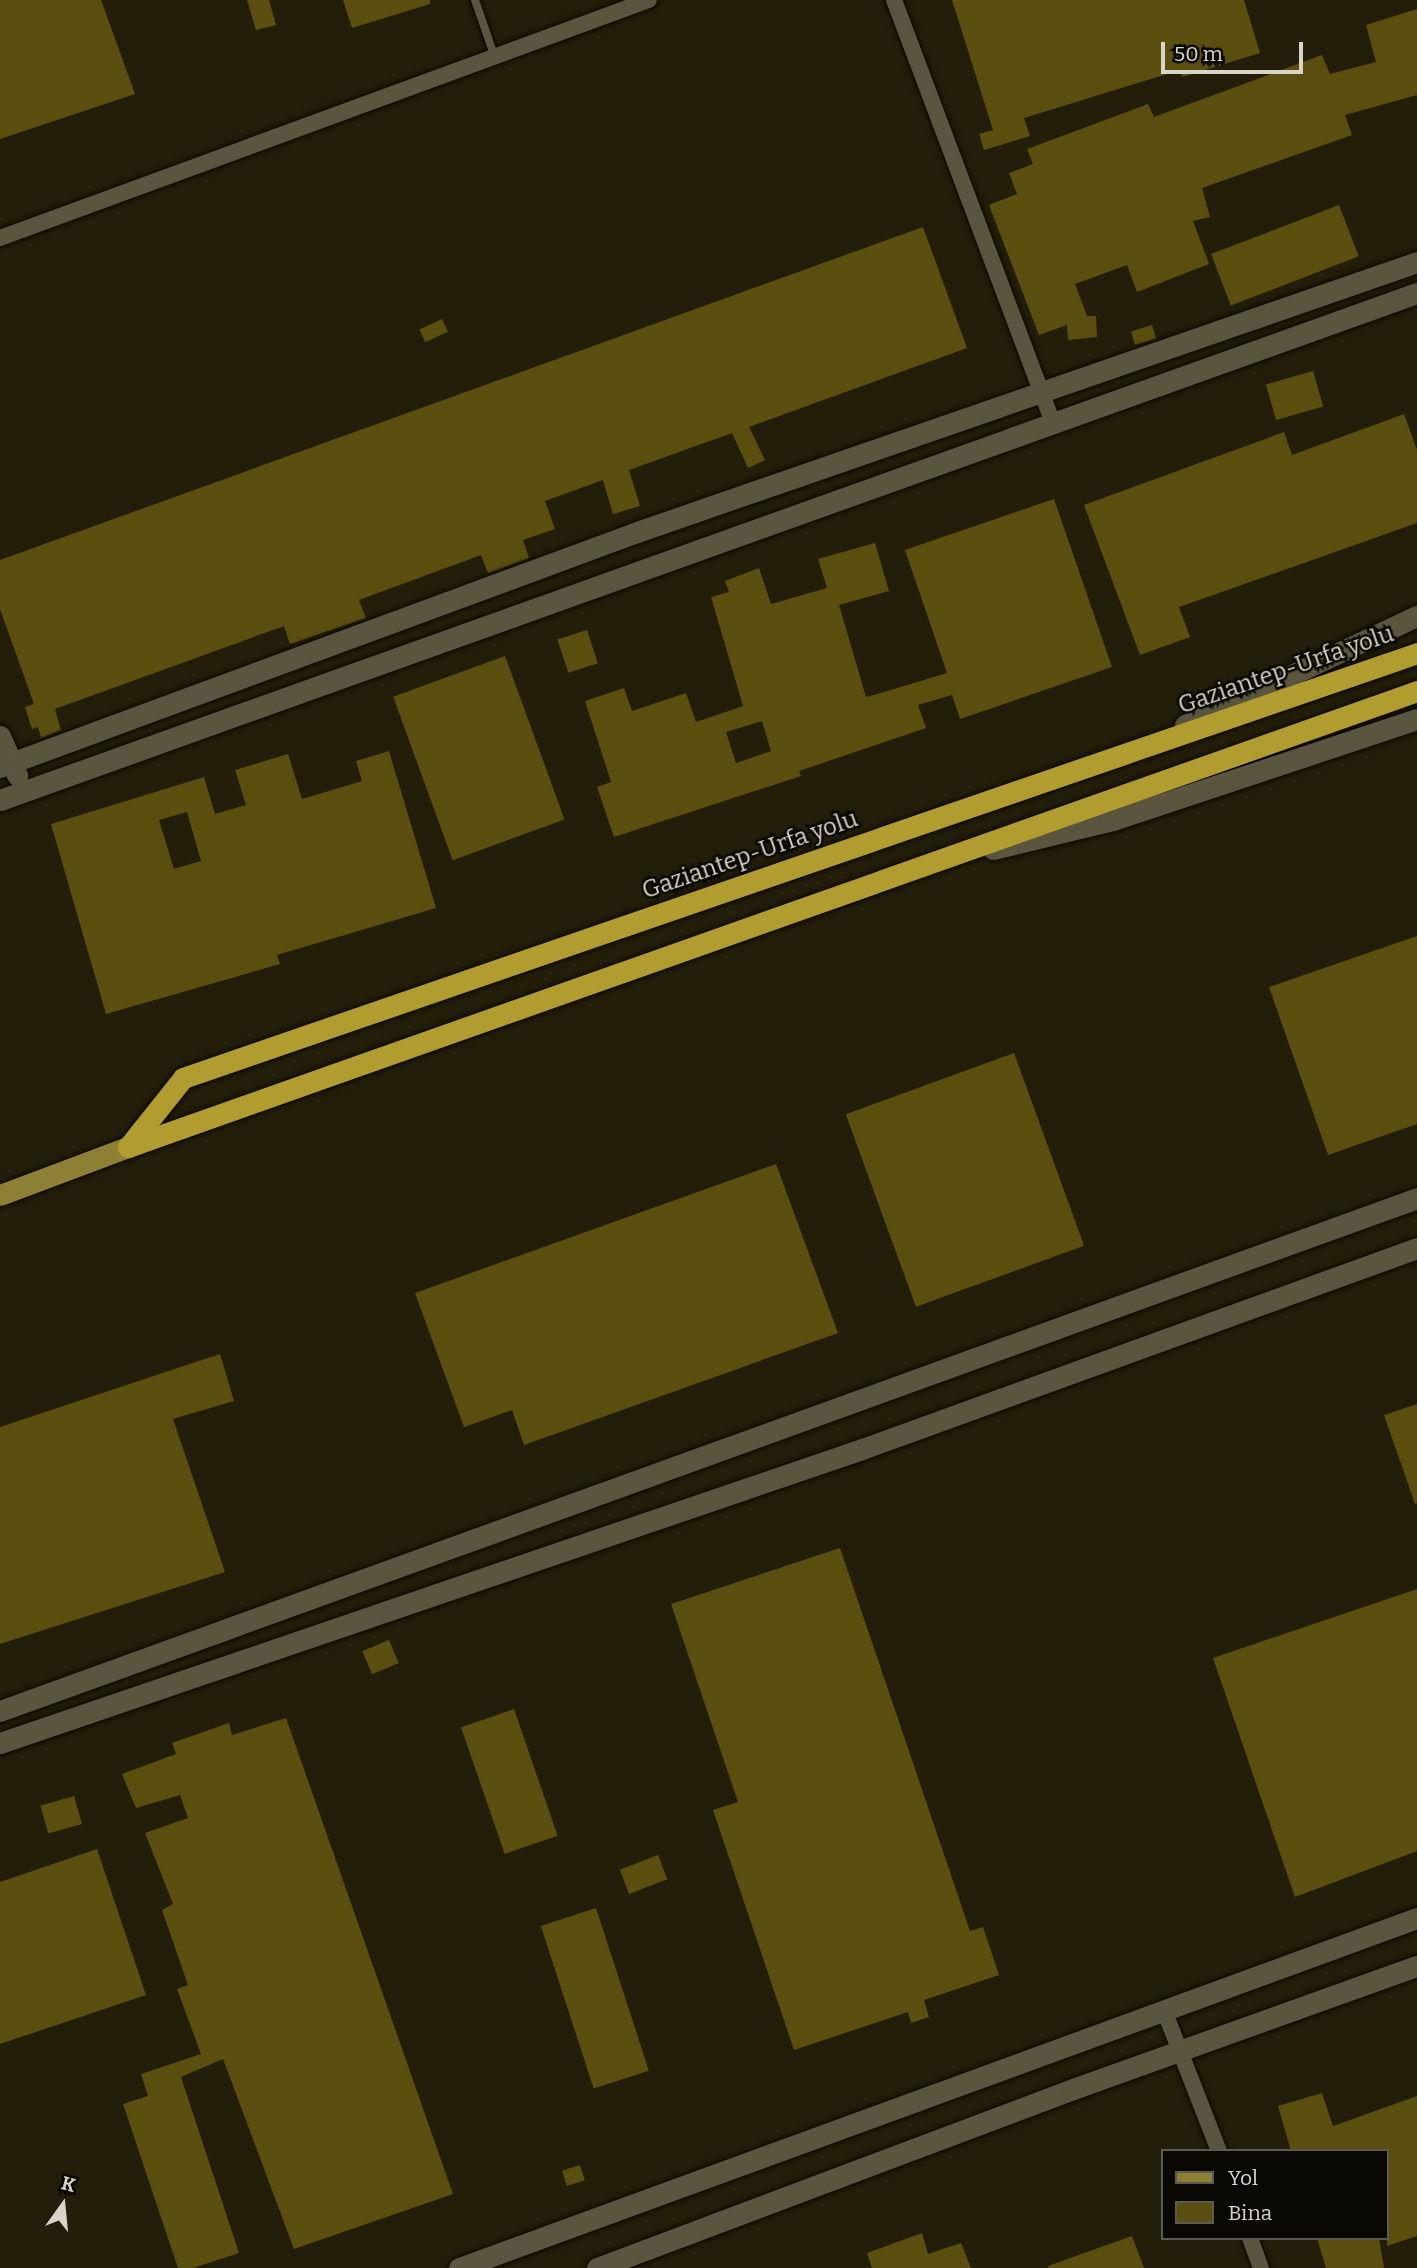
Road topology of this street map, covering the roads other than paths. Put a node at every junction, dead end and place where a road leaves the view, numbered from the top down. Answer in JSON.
{"nodes":[{"id":1,"x":475,"y":0,"type":"edge"},
{"id":2,"x":649,"y":0,"type":"edge"},
{"id":3,"x":894,"y":0,"type":"edge"},
{"id":4,"x":494,"y":55,"type":"junction"},
{"id":5,"x":0,"y":239,"type":"edge"},
{"id":6,"x":1417,"y":262,"type":"edge"},
{"id":7,"x":1417,"y":293,"type":"edge"},
{"id":8,"x":1043,"y":393,"type":"junction"},
{"id":9,"x":1052,"y":420,"type":"junction"},
{"id":10,"x":1417,"y":616,"type":"edge"},
{"id":11,"x":1417,"y":653,"type":"edge"},
{"id":12,"x":1417,"y":691,"type":"edge"},
{"id":13,"x":1417,"y":719,"type":"edge"},
{"id":14,"x":0,"y":736,"type":"edge"},
{"id":15,"x":1136,"y":750,"type":"junction"},
{"id":16,"x":5,"y":765,"type":"edge"},
{"id":17,"x":23,"y":790,"type":"junction"},
{"id":18,"x":0,"y":800,"type":"edge"},
{"id":19,"x":920,"y":867,"type":"junction"},
{"id":20,"x":128,"y":1147,"type":"junction"},
{"id":21,"x":0,"y":1195,"type":"edge"},
{"id":22,"x":1417,"y":1198,"type":"edge"},
{"id":23,"x":1417,"y":1248,"type":"edge"},
{"id":24,"x":0,"y":1711,"type":"edge"},
{"id":25,"x":0,"y":1743,"type":"edge"},
{"id":26,"x":1417,"y":1918,"type":"edge"},
{"id":27,"x":1417,"y":1966,"type":"edge"},
{"id":28,"x":1164,"y":2010,"type":"junction"},
{"id":29,"x":1182,"y":2049,"type":"junction"},
{"id":30,"x":1218,"y":2149,"type":"edge"},
{"id":31,"x":1251,"y":2240,"type":"edge"},
{"id":32,"x":459,"y":2268,"type":"edge"},
{"id":33,"x":597,"y":2268,"type":"edge"},
{"id":34,"x":1261,"y":2268,"type":"edge"}],
"edges":[{"from":1,"to":4,"type":"lane"},
{"from":2,"to":4,"type":"street"},
{"from":3,"to":8,"type":"street"},
{"from":4,"to":5,"type":"street"},
{"from":6,"to":8,"type":"street"},
{"from":7,"to":9,"type":"street"},
{"from":8,"to":9,"type":"street"},
{"from":8,"to":16,"type":"street"},
{"from":9,"to":17,"type":"street"},
{"from":10,"to":15,"type":"street"},
{"from":11,"to":15,"type":"highway","name":"Gaziantep-Urfa yolu"},
{"from":12,"to":19,"type":"highway"},
{"from":13,"to":19,"type":"street"},
{"from":14,"to":16,"type":"street"},
{"from":15,"to":20,"type":"highway","name":"Gaziantep-Urfa yolu"},
{"from":16,"to":17,"type":"street"},
{"from":17,"to":18,"type":"street"},
{"from":19,"to":20,"type":"highway"},
{"from":20,"to":21,"type":"main road"},
{"from":22,"to":24,"type":"street"},
{"from":23,"to":25,"type":"street"},
{"from":26,"to":28,"type":"street"},
{"from":27,"to":29,"type":"street"},
{"from":28,"to":29,"type":"street"},
{"from":28,"to":32,"type":"street"},
{"from":29,"to":30,"type":"street"},
{"from":29,"to":33,"type":"street"},
{"from":31,"to":34,"type":"street"}]}
